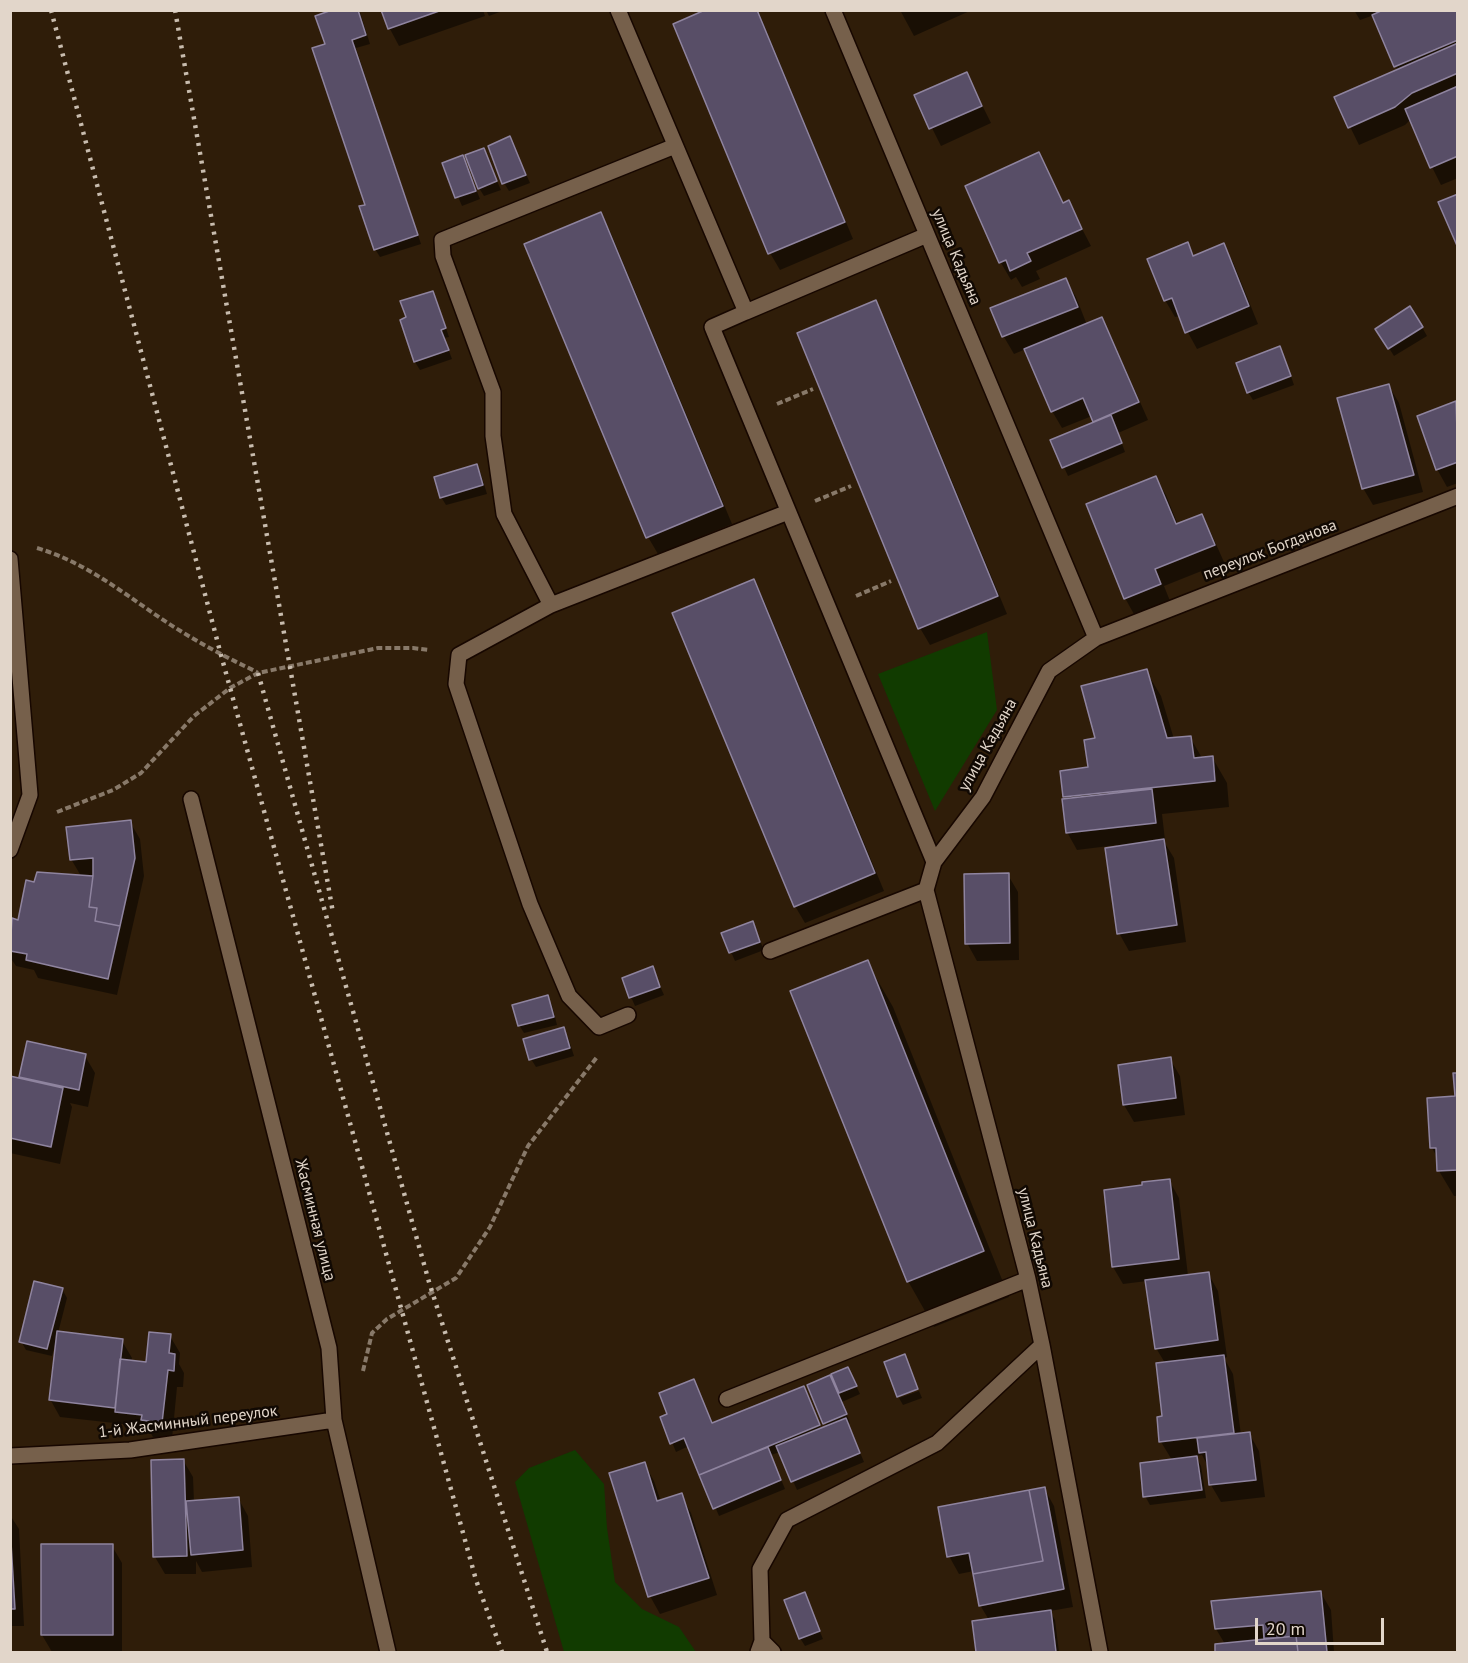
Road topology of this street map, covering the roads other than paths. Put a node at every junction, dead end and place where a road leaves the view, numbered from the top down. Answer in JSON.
{"nodes":[{"id":1,"x":618,"y":10,"type":"edge"},
{"id":2,"x":833,"y":10,"type":"edge"},
{"id":3,"x":675,"y":146,"type":"junction"},
{"id":4,"x":927,"y":235,"type":"junction"},
{"id":5,"x":746,"y":312,"type":"junction"},
{"id":6,"x":1458,"y":496,"type":"edge"},
{"id":7,"x":788,"y":512,"type":"junction"},
{"id":8,"x":10,"y":559,"type":"edge"},
{"id":9,"x":551,"y":605,"type":"junction"},
{"id":10,"x":1096,"y":638,"type":"junction"},
{"id":11,"x":191,"y":799,"type":"dead end"},
{"id":12,"x":10,"y":850,"type":"edge"},
{"id":13,"x":934,"y":862,"type":"junction"},
{"id":14,"x":926,"y":890,"type":"junction"},
{"id":15,"x":770,"y":951,"type":"dead end"},
{"id":16,"x":628,"y":1015,"type":"road end"},
{"id":17,"x":1028,"y":1279,"type":"junction"},
{"id":18,"x":1042,"y":1345,"type":"junction"},
{"id":19,"x":728,"y":1399,"type":"dead end"},
{"id":20,"x":334,"y":1420,"type":"junction"},
{"id":21,"x":10,"y":1456,"type":"edge"},
{"id":22,"x":760,"y":1647,"type":"edge"},
{"id":23,"x":388,"y":1653,"type":"edge"},
{"id":24,"x":773,"y":1653,"type":"edge"},
{"id":25,"x":1100,"y":1653,"type":"edge"}],
"edges":[{"from":1,"to":3,"type":"street"},
{"from":2,"to":4,"type":"street","name":"улица Кадьяна"},
{"from":3,"to":5,"type":"street"},
{"from":3,"to":9,"type":"street"},
{"from":4,"to":5,"type":"street"},
{"from":4,"to":10,"type":"street","name":"улица Кадьяна"},
{"from":5,"to":7,"type":"street"},
{"from":6,"to":10,"type":"street","name":"переулок Богданова"},
{"from":7,"to":9,"type":"street"},
{"from":7,"to":13,"type":"street"},
{"from":8,"to":12,"type":"street"},
{"from":9,"to":16,"type":"street"},
{"from":10,"to":13,"type":"street","name":"улица Кадьяна"},
{"from":11,"to":20,"type":"street","name":"Жасминная улица"},
{"from":13,"to":14,"type":"street","name":"улица Кадьяна"},
{"from":14,"to":15,"type":"street"},
{"from":14,"to":17,"type":"street","name":"улица Кадьяна"},
{"from":17,"to":18,"type":"street","name":"улица Кадьяна"},
{"from":17,"to":19,"type":"street"},
{"from":18,"to":22,"type":"street"},
{"from":18,"to":25,"type":"street","name":"улица Кадьяна"},
{"from":20,"to":21,"type":"street","name":"1-й Жасминный переулок"},
{"from":20,"to":23,"type":"street","name":"Жасминная улица"},
{"from":22,"to":24,"type":"street"}]}
